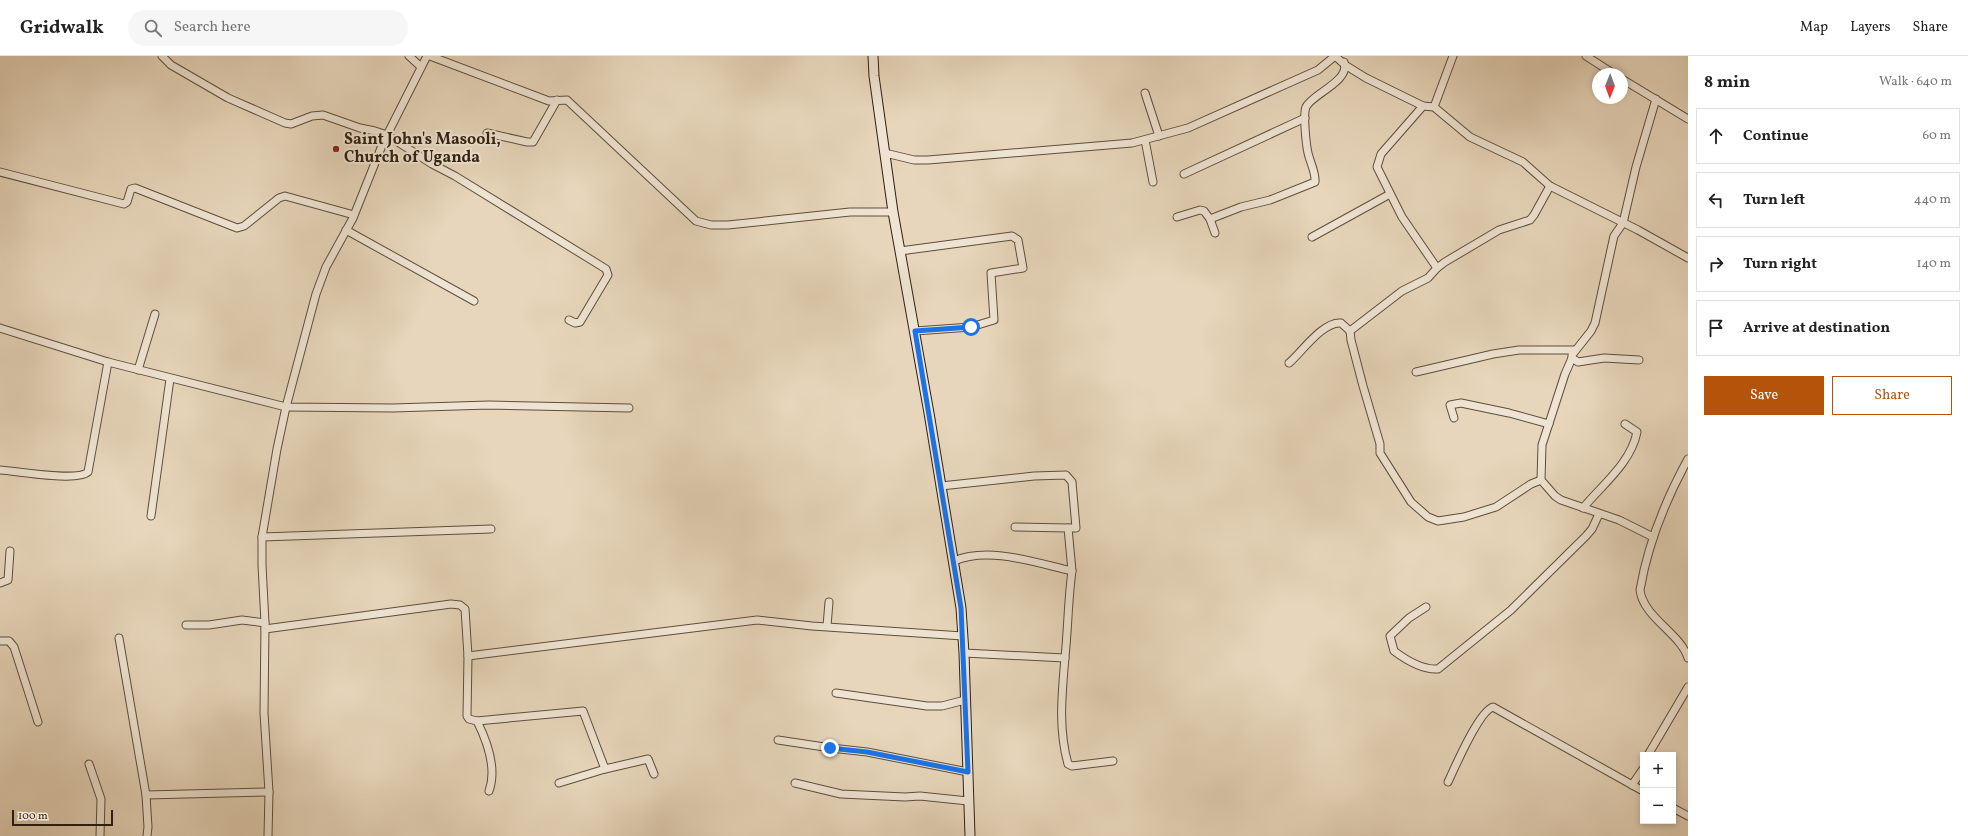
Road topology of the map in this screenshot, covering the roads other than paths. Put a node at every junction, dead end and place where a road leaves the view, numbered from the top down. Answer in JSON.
{"nodes":[{"id":1,"x":162,"y":56,"type":"edge"},
{"id":2,"x":409,"y":56,"type":"edge"},
{"id":3,"x":428,"y":56,"type":"edge"},
{"id":4,"x":873,"y":56,"type":"edge"},
{"id":5,"x":1335,"y":56,"type":"edge"},
{"id":6,"x":1342,"y":56,"type":"edge"},
{"id":7,"x":1453,"y":56,"type":"edge"},
{"id":8,"x":1586,"y":56,"type":"edge"},
{"id":9,"x":1345,"y":65,"type":"junction"},
{"id":10,"x":421,"y":67,"type":"junction"},
{"id":11,"x":1605,"y":68,"type":"edge"},
{"id":12,"x":1628,"y":83,"type":"edge"},
{"id":13,"x":1145,"y":93,"type":"dead end"},
{"id":14,"x":1656,"y":99,"type":"junction"},
{"id":15,"x":557,"y":100,"type":"junction"},
{"id":16,"x":1423,"y":106,"type":"junction"},
{"id":17,"x":1434,"y":107,"type":"junction"},
{"id":18,"x":1305,"y":118,"type":"junction"},
{"id":19,"x":1688,"y":119,"type":"edge"},
{"id":20,"x":487,"y":133,"type":"dead end"},
{"id":21,"x":387,"y":135,"type":"junction"},
{"id":22,"x":1159,"y":136,"type":"junction"},
{"id":23,"x":1145,"y":140,"type":"junction"},
{"id":24,"x":885,"y":153,"type":"junction"},
{"id":25,"x":0,"y":172,"type":"edge"},
{"id":26,"x":1184,"y":174,"type":"dead end"},
{"id":27,"x":1153,"y":182,"type":"dead end"},
{"id":28,"x":1550,"y":186,"type":"junction"},
{"id":29,"x":1390,"y":194,"type":"junction"},
{"id":30,"x":893,"y":212,"type":"junction"},
{"id":31,"x":354,"y":215,"type":"junction"},
{"id":32,"x":1177,"y":217,"type":"dead end"},
{"id":33,"x":1210,"y":219,"type":"junction"},
{"id":34,"x":1623,"y":222,"type":"junction"},
{"id":35,"x":346,"y":230,"type":"junction"},
{"id":36,"x":1214,"y":232,"type":"dead end"},
{"id":37,"x":1312,"y":237,"type":"dead end"},
{"id":38,"x":900,"y":251,"type":"junction"},
{"id":39,"x":1688,"y":258,"type":"edge"},
{"id":40,"x":1437,"y":268,"type":"junction"},
{"id":41,"x":474,"y":301,"type":"dead end"},
{"id":42,"x":155,"y":314,"type":"dead end"},
{"id":43,"x":569,"y":320,"type":"dead end"},
{"id":44,"x":0,"y":328,"type":"edge"},
{"id":45,"x":915,"y":331,"type":"junction"},
{"id":46,"x":1350,"y":331,"type":"junction"},
{"id":47,"x":1575,"y":350,"type":"junction"},
{"id":48,"x":1572,"y":358,"type":"junction"},
{"id":49,"x":1640,"y":360,"type":"dead end"},
{"id":50,"x":108,"y":362,"type":"junction"},
{"id":51,"x":1290,"y":363,"type":"dead end"},
{"id":52,"x":138,"y":370,"type":"junction"},
{"id":53,"x":1416,"y":372,"type":"dead end"},
{"id":54,"x":170,"y":378,"type":"junction"},
{"id":55,"x":286,"y":407,"type":"junction"},
{"id":56,"x":630,"y":408,"type":"dead end"},
{"id":57,"x":1454,"y":418,"type":"dead end"},
{"id":58,"x":1549,"y":424,"type":"junction"},
{"id":59,"x":1625,"y":424,"type":"dead end"},
{"id":60,"x":1688,"y":460,"type":"edge"},
{"id":61,"x":0,"y":470,"type":"edge"},
{"id":62,"x":1541,"y":480,"type":"junction"},
{"id":63,"x":942,"y":486,"type":"junction"},
{"id":64,"x":1583,"y":508,"type":"junction"},
{"id":65,"x":1599,"y":514,"type":"junction"},
{"id":66,"x":151,"y":516,"type":"dead end"},
{"id":67,"x":1015,"y":527,"type":"dead end"},
{"id":68,"x":1068,"y":528,"type":"junction"},
{"id":69,"x":491,"y":529,"type":"dead end"},
{"id":70,"x":262,"y":537,"type":"junction"},
{"id":71,"x":1653,"y":537,"type":"junction"},
{"id":72,"x":10,"y":551,"type":"dead end"},
{"id":73,"x":954,"y":561,"type":"junction"},
{"id":74,"x":1072,"y":571,"type":"junction"},
{"id":75,"x":0,"y":583,"type":"edge"},
{"id":76,"x":829,"y":602,"type":"dead end"},
{"id":77,"x":1426,"y":607,"type":"dead end"},
{"id":78,"x":186,"y":625,"type":"dead end"},
{"id":79,"x":265,"y":626,"type":"junction"},
{"id":80,"x":827,"y":626,"type":"junction"},
{"id":81,"x":963,"y":636,"type":"junction"},
{"id":82,"x":119,"y":638,"type":"dead end"},
{"id":83,"x":0,"y":641,"type":"edge"},
{"id":84,"x":964,"y":653,"type":"junction"},
{"id":85,"x":468,"y":656,"type":"junction"},
{"id":86,"x":1065,"y":658,"type":"junction"},
{"id":87,"x":1688,"y":658,"type":"edge"},
{"id":88,"x":1688,"y":687,"type":"edge"},
{"id":89,"x":836,"y":693,"type":"dead end"},
{"id":90,"x":965,"y":700,"type":"junction"},
{"id":91,"x":476,"y":721,"type":"junction"},
{"id":92,"x":38,"y":722,"type":"dead end"},
{"id":93,"x":778,"y":740,"type":"dead end"},
{"id":94,"x":1650,"y":752,"type":"edge"},
{"id":95,"x":1113,"y":760,"type":"dead end"},
{"id":96,"x":89,"y":764,"type":"dead end"},
{"id":97,"x":605,"y":769,"type":"junction"},
{"id":98,"x":968,"y":772,"type":"junction"},
{"id":99,"x":1640,"y":773,"type":"edge"},
{"id":100,"x":654,"y":774,"type":"dead end"},
{"id":101,"x":1448,"y":782,"type":"dead end"},
{"id":102,"x":559,"y":783,"type":"dead end"},
{"id":103,"x":795,"y":783,"type":"dead end"},
{"id":104,"x":1632,"y":785,"type":"junction"},
{"id":105,"x":1640,"y":789,"type":"edge"},
{"id":106,"x":489,"y":791,"type":"dead end"},
{"id":107,"x":269,"y":792,"type":"junction"},
{"id":108,"x":146,"y":795,"type":"junction"},
{"id":109,"x":968,"y":801,"type":"junction"},
{"id":110,"x":1676,"y":810,"type":"edge"},
{"id":111,"x":1688,"y":816,"type":"edge"},
{"id":112,"x":100,"y":836,"type":"edge"},
{"id":113,"x":147,"y":836,"type":"edge"},
{"id":114,"x":268,"y":836,"type":"edge"},
{"id":115,"x":970,"y":836,"type":"edge"}],
"edges":[{"from":1,"to":21,"type":"street"},
{"from":2,"to":10,"type":"street"},
{"from":3,"to":10,"type":"street"},
{"from":3,"to":15,"type":"street"},
{"from":4,"to":24,"type":"street"},
{"from":5,"to":9,"type":"street"},
{"from":5,"to":22,"type":"street"},
{"from":6,"to":9,"type":"street"},
{"from":7,"to":17,"type":"street"},
{"from":8,"to":11,"type":"street"},
{"from":9,"to":16,"type":"street"},
{"from":9,"to":18,"type":"street"},
{"from":10,"to":21,"type":"street"},
{"from":12,"to":14,"type":"street"},
{"from":13,"to":22,"type":"street"},
{"from":14,"to":19,"type":"street"},
{"from":14,"to":34,"type":"street"},
{"from":15,"to":20,"type":"street"},
{"from":15,"to":30,"type":"street"},
{"from":16,"to":17,"type":"street"},
{"from":16,"to":29,"type":"street"},
{"from":17,"to":28,"type":"street"},
{"from":18,"to":26,"type":"street"},
{"from":18,"to":33,"type":"street"},
{"from":21,"to":31,"type":"street"},
{"from":21,"to":43,"type":"street"},
{"from":22,"to":23,"type":"street"},
{"from":23,"to":24,"type":"street"},
{"from":23,"to":27,"type":"street"},
{"from":24,"to":30,"type":"street"},
{"from":25,"to":31,"type":"street"},
{"from":28,"to":34,"type":"street"},
{"from":28,"to":40,"type":"street"},
{"from":29,"to":37,"type":"street"},
{"from":29,"to":40,"type":"street"},
{"from":30,"to":38,"type":"street"},
{"from":31,"to":35,"type":"street"},
{"from":32,"to":33,"type":"street"},
{"from":33,"to":36,"type":"street"},
{"from":34,"to":39,"type":"street"},
{"from":34,"to":47,"type":"street"},
{"from":35,"to":41,"type":"street"},
{"from":35,"to":55,"type":"street"},
{"from":38,"to":45,"type":"street"},
{"from":38,"to":45,"type":"street"},
{"from":40,"to":46,"type":"street"},
{"from":42,"to":52,"type":"street"},
{"from":44,"to":50,"type":"street"},
{"from":45,"to":63,"type":"street"},
{"from":46,"to":51,"type":"street"},
{"from":46,"to":62,"type":"street"},
{"from":47,"to":48,"type":"street"},
{"from":47,"to":53,"type":"street"},
{"from":48,"to":49,"type":"street"},
{"from":48,"to":58,"type":"street"},
{"from":50,"to":52,"type":"street"},
{"from":50,"to":61,"type":"street"},
{"from":52,"to":54,"type":"street"},
{"from":54,"to":55,"type":"street"},
{"from":54,"to":66,"type":"street"},
{"from":55,"to":56,"type":"street"},
{"from":55,"to":70,"type":"street"},
{"from":57,"to":58,"type":"street"},
{"from":58,"to":62,"type":"street"},
{"from":59,"to":64,"type":"street"},
{"from":60,"to":71,"type":"street"},
{"from":62,"to":64,"type":"street"},
{"from":63,"to":68,"type":"street"},
{"from":63,"to":73,"type":"street"},
{"from":64,"to":65,"type":"street"},
{"from":65,"to":71,"type":"street"},
{"from":65,"to":77,"type":"street"},
{"from":67,"to":68,"type":"street"},
{"from":68,"to":74,"type":"street"},
{"from":69,"to":70,"type":"street"},
{"from":70,"to":79,"type":"street"},
{"from":71,"to":87,"type":"street"},
{"from":72,"to":75,"type":"street"},
{"from":73,"to":74,"type":"street"},
{"from":73,"to":81,"type":"street"},
{"from":74,"to":86,"type":"street"},
{"from":76,"to":80,"type":"street"},
{"from":78,"to":79,"type":"street"},
{"from":79,"to":85,"type":"street"},
{"from":79,"to":107,"type":"street"},
{"from":80,"to":81,"type":"street"},
{"from":80,"to":85,"type":"street"},
{"from":81,"to":84,"type":"street"},
{"from":82,"to":108,"type":"street"},
{"from":83,"to":92,"type":"street"},
{"from":84,"to":86,"type":"street"},
{"from":84,"to":90,"type":"street"},
{"from":85,"to":91,"type":"street"},
{"from":86,"to":95,"type":"street"},
{"from":88,"to":94,"type":"street"},
{"from":89,"to":90,"type":"street"},
{"from":90,"to":98,"type":"street"},
{"from":91,"to":97,"type":"street"},
{"from":91,"to":106,"type":"street"},
{"from":93,"to":98,"type":"street"},
{"from":96,"to":112,"type":"street"},
{"from":97,"to":100,"type":"street"},
{"from":97,"to":102,"type":"street"},
{"from":98,"to":109,"type":"street"},
{"from":99,"to":104,"type":"street"},
{"from":101,"to":104,"type":"street"},
{"from":103,"to":109,"type":"street"},
{"from":104,"to":105,"type":"street"},
{"from":107,"to":108,"type":"street"},
{"from":107,"to":114,"type":"street"},
{"from":108,"to":113,"type":"street"},
{"from":109,"to":115,"type":"street"},
{"from":110,"to":111,"type":"street"}]}
